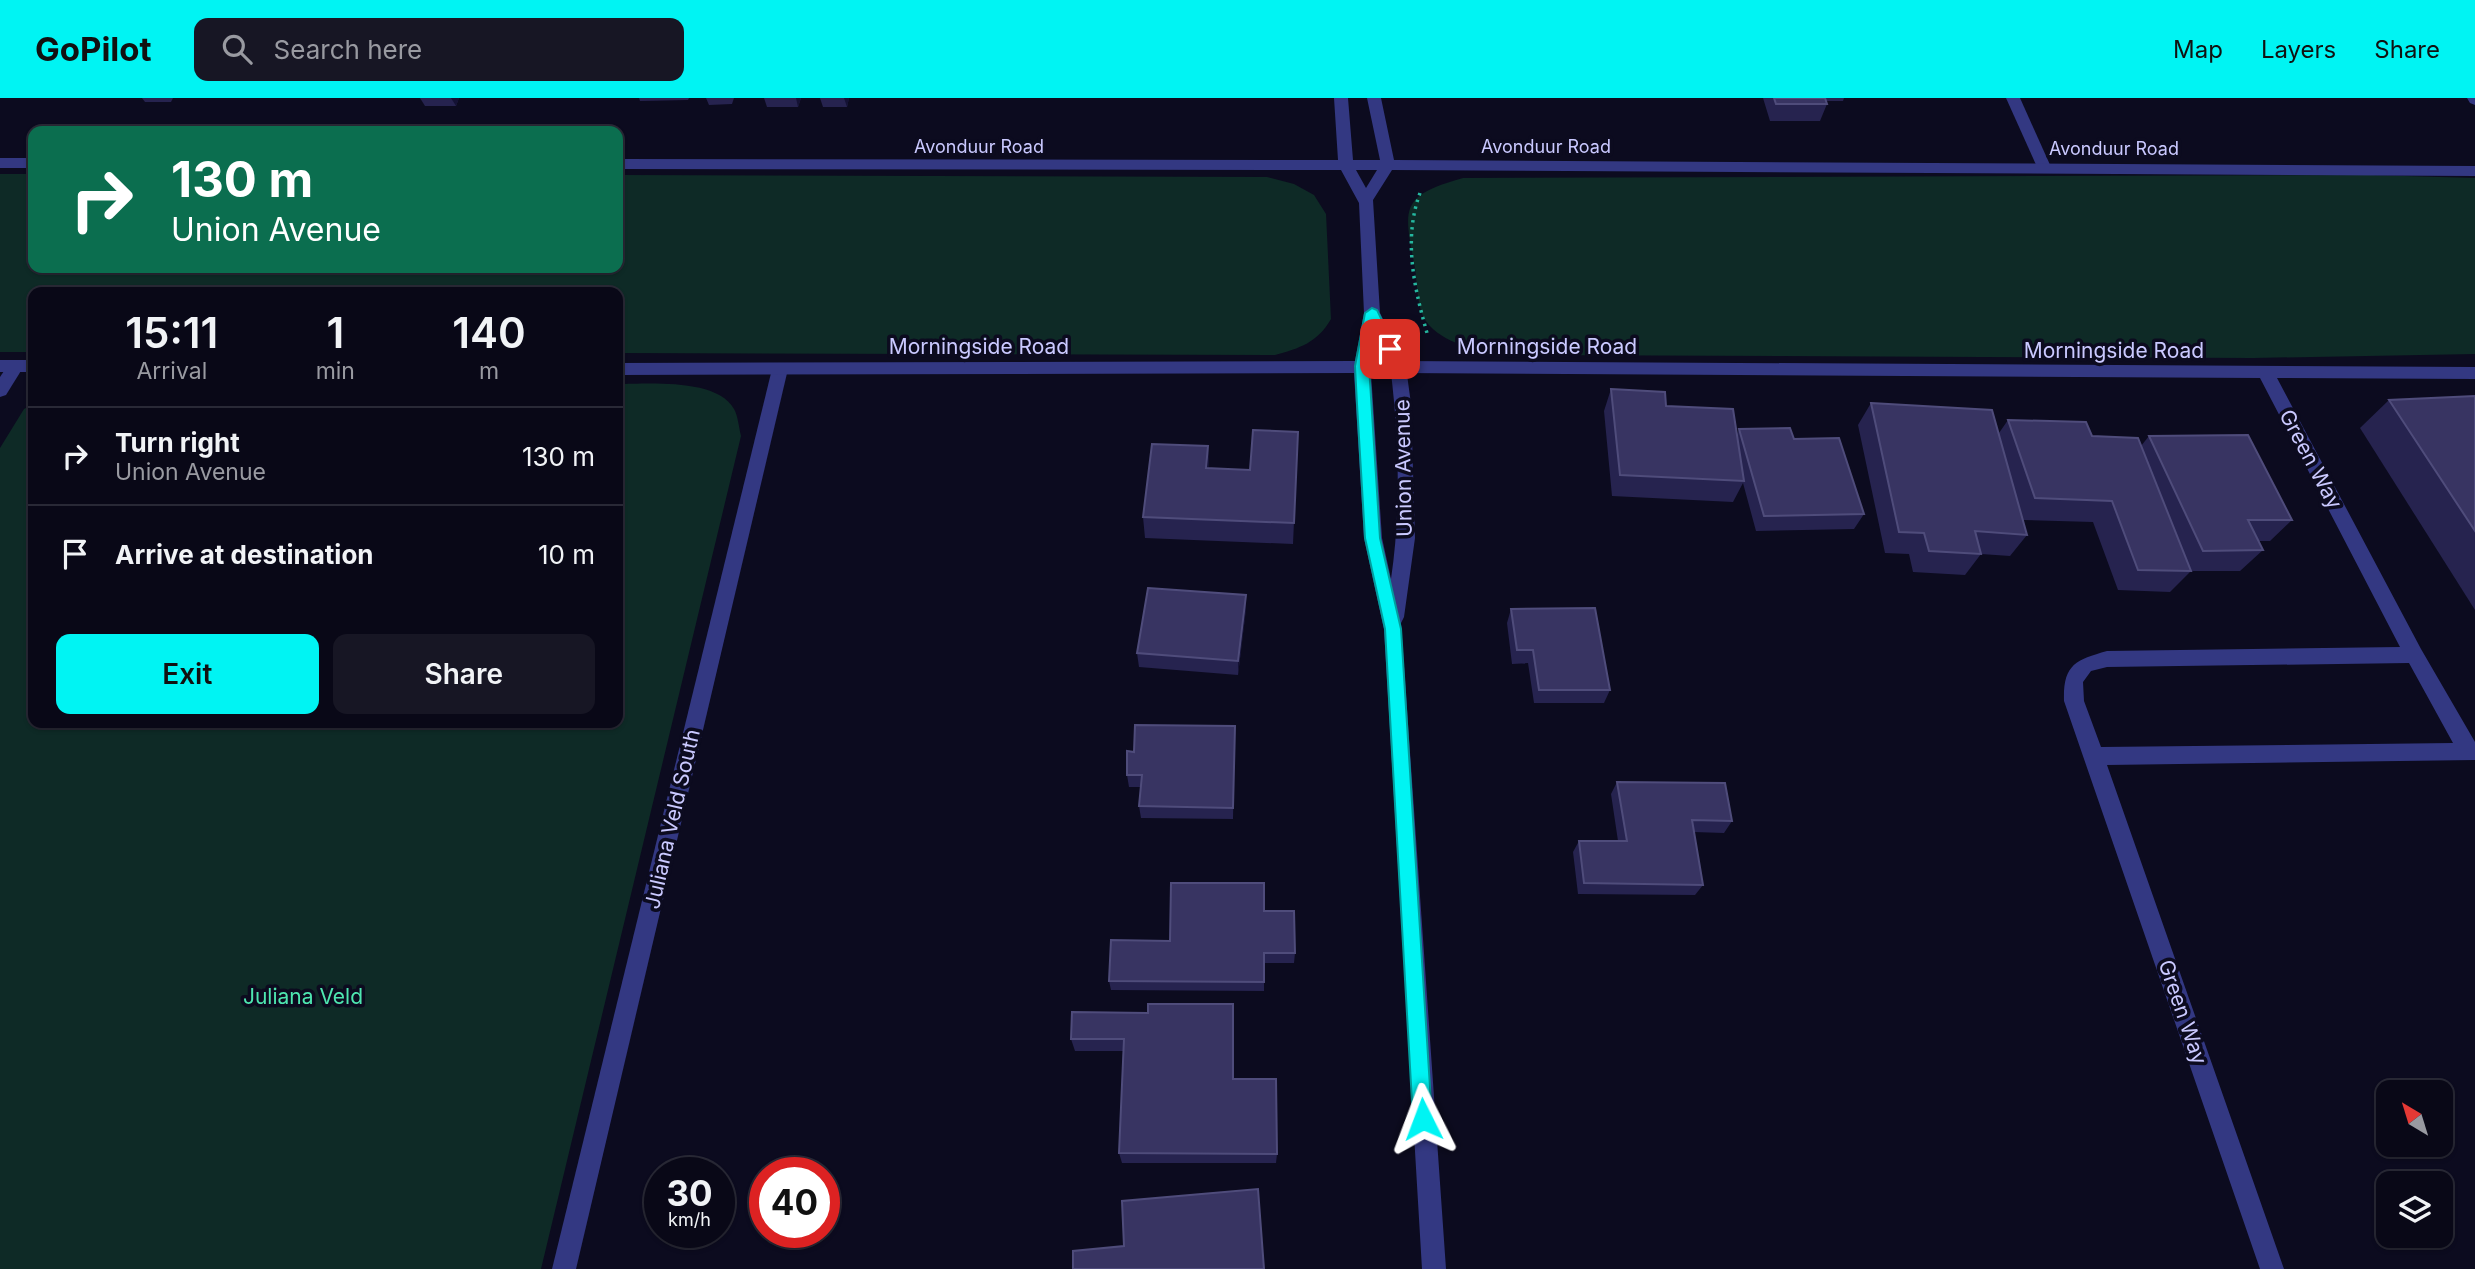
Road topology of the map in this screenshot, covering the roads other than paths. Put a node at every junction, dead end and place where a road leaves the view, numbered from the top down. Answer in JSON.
{"nodes":[{"id":1,"x":1341,"y":98,"type":"edge"},
{"id":2,"x":1374,"y":98,"type":"edge"},
{"id":3,"x":2013,"y":98,"type":"edge"},
{"id":4,"x":0,"y":163,"type":"edge"},
{"id":5,"x":28,"y":163,"type":"edge"},
{"id":6,"x":623,"y":164,"type":"edge"},
{"id":7,"x":1388,"y":165,"type":"junction"},
{"id":8,"x":1346,"y":166,"type":"junction"},
{"id":9,"x":2044,"y":167,"type":"junction"},
{"id":10,"x":2475,"y":171,"type":"edge"},
{"id":11,"x":1367,"y":198,"type":"junction"},
{"id":12,"x":1372,"y":313,"type":"junction"},
{"id":13,"x":16,"y":366,"type":"edge"},
{"id":14,"x":1362,"y":366,"type":"junction"},
{"id":15,"x":1398,"y":367,"type":"junction"},
{"id":16,"x":623,"y":369,"type":"edge"},
{"id":17,"x":780,"y":369,"type":"junction"},
{"id":18,"x":2266,"y":373,"type":"junction"},
{"id":19,"x":2475,"y":373,"type":"edge"},
{"id":20,"x":0,"y":391,"type":"edge"},
{"id":21,"x":1393,"y":629,"type":"junction"},
{"id":22,"x":2414,"y":655,"type":"junction"},
{"id":23,"x":2472,"y":751,"type":"edge"},
{"id":24,"x":2094,"y":756,"type":"junction"},
{"id":25,"x":564,"y":1269,"type":"edge"},
{"id":26,"x":1434,"y":1269,"type":"edge"},
{"id":27,"x":2272,"y":1269,"type":"edge"}],
"edges":[{"from":1,"to":8,"type":"street"},
{"from":2,"to":7,"type":"street"},
{"from":3,"to":9,"type":"street"},
{"from":4,"to":5,"type":"street"},
{"from":6,"to":8,"type":"street","name":"Avonduur Road"},
{"from":7,"to":8,"type":"street","name":"Avonduur Road"},
{"from":7,"to":9,"type":"street","name":"Avonduur Road"},
{"from":7,"to":11,"type":"street"},
{"from":8,"to":11,"type":"street"},
{"from":9,"to":10,"type":"street","name":"Avonduur Road"},
{"from":11,"to":12,"type":"street","name":"Union Avenue"},
{"from":12,"to":14,"type":"street","name":"Union Avenue"},
{"from":12,"to":15,"type":"street","name":"Union Avenue"},
{"from":13,"to":20,"type":"street"},
{"from":14,"to":15,"type":"street","name":"Morningside Road"},
{"from":14,"to":17,"type":"street","name":"Morningside Road"},
{"from":14,"to":21,"type":"street","name":"Union Avenue"},
{"from":15,"to":18,"type":"street","name":"Morningside Road"},
{"from":15,"to":21,"type":"street","name":"Union Avenue"},
{"from":16,"to":17,"type":"street","name":"Morningside Road"},
{"from":17,"to":25,"type":"street","name":"Juliana Veld South"},
{"from":18,"to":19,"type":"street","name":"Morningside Road"},
{"from":18,"to":22,"type":"street","name":"Green Way"},
{"from":21,"to":26,"type":"street","name":"Union Avenue"},
{"from":22,"to":23,"type":"street","name":"Green Way"},
{"from":22,"to":24,"type":"street","name":"Green Way"},
{"from":23,"to":24,"type":"street","name":"Green Way"},
{"from":24,"to":27,"type":"street","name":"Green Way"}]}
